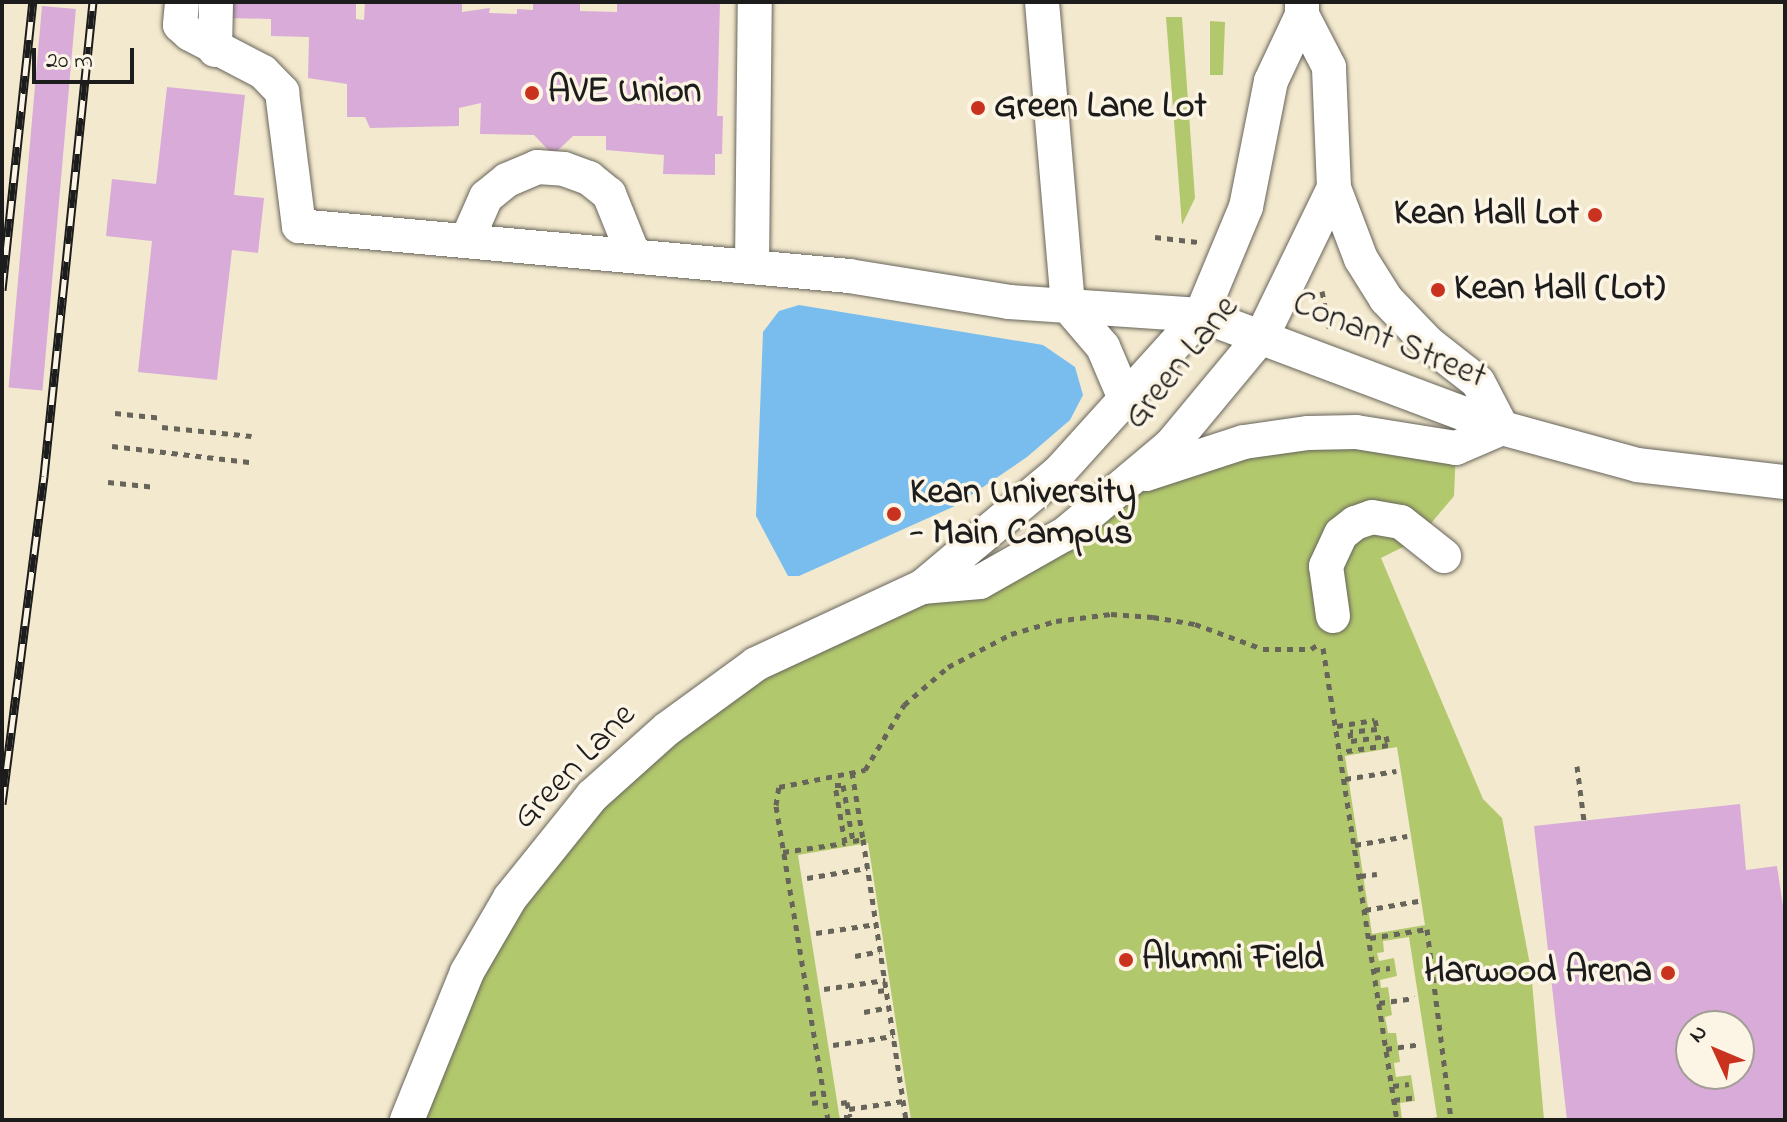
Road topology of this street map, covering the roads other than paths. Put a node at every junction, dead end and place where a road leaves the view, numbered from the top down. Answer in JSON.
{"nodes":[{"id":1,"x":182,"y":2,"type":"edge"},
{"id":2,"x":216,"y":2,"type":"edge"},
{"id":3,"x":1042,"y":2,"type":"edge"},
{"id":4,"x":1302,"y":9,"type":"edge"},
{"id":5,"x":755,"y":12,"type":"edge"},
{"id":6,"x":215,"y":50,"type":"junction"},
{"id":7,"x":1334,"y":188,"type":"junction"},
{"id":8,"x":467,"y":240,"type":"junction"},
{"id":9,"x":634,"y":256,"type":"junction"},
{"id":10,"x":752,"y":267,"type":"junction"},
{"id":11,"x":1068,"y":306,"type":"junction"},
{"id":12,"x":1201,"y":315,"type":"junction"},
{"id":13,"x":1263,"y":334,"type":"junction"},
{"id":14,"x":1126,"y":401,"type":"junction"},
{"id":15,"x":1502,"y":428,"type":"junction"},
{"id":16,"x":1140,"y":476,"type":"junction"},
{"id":17,"x":1785,"y":482,"type":"edge"},
{"id":18,"x":1444,"y":556,"type":"dead end"},
{"id":19,"x":922,"y":587,"type":"junction"},
{"id":20,"x":1333,"y":616,"type":"dead end"},
{"id":21,"x":407,"y":1120,"type":"edge"}],
"edges":[{"from":1,"to":6,"type":"street"},
{"from":2,"to":6,"type":"street"},
{"from":3,"to":11,"type":"street"},
{"from":4,"to":7,"type":"street","name":"Green Lane"},
{"from":4,"to":12,"type":"street","name":"Green Lane"},
{"from":5,"to":10,"type":"street"},
{"from":6,"to":8,"type":"street","name":"Conant Street"},
{"from":7,"to":13,"type":"street","name":"Green Lane"},
{"from":7,"to":15,"type":"street","name":"Conant Street"},
{"from":8,"to":9,"type":"street","name":"Conant Street"},
{"from":8,"to":9,"type":"street"},
{"from":9,"to":10,"type":"street","name":"Conant Street"},
{"from":10,"to":11,"type":"street","name":"Conant Street"},
{"from":11,"to":12,"type":"street","name":"Conant Street"},
{"from":11,"to":14,"type":"street"},
{"from":12,"to":13,"type":"street","name":"Conant Street"},
{"from":12,"to":14,"type":"street","name":"Green Lane"},
{"from":13,"to":15,"type":"street","name":"Conant Street"},
{"from":13,"to":16,"type":"street","name":"Green Lane"},
{"from":14,"to":19,"type":"street","name":"Green Lane"},
{"from":15,"to":16,"type":"street","name":"Conant Street"},
{"from":15,"to":17,"type":"street","name":"Conant Street"},
{"from":16,"to":19,"type":"street","name":"Green Lane"},
{"from":18,"to":20,"type":"street"},
{"from":19,"to":21,"type":"street","name":"Green Lane"}]}
